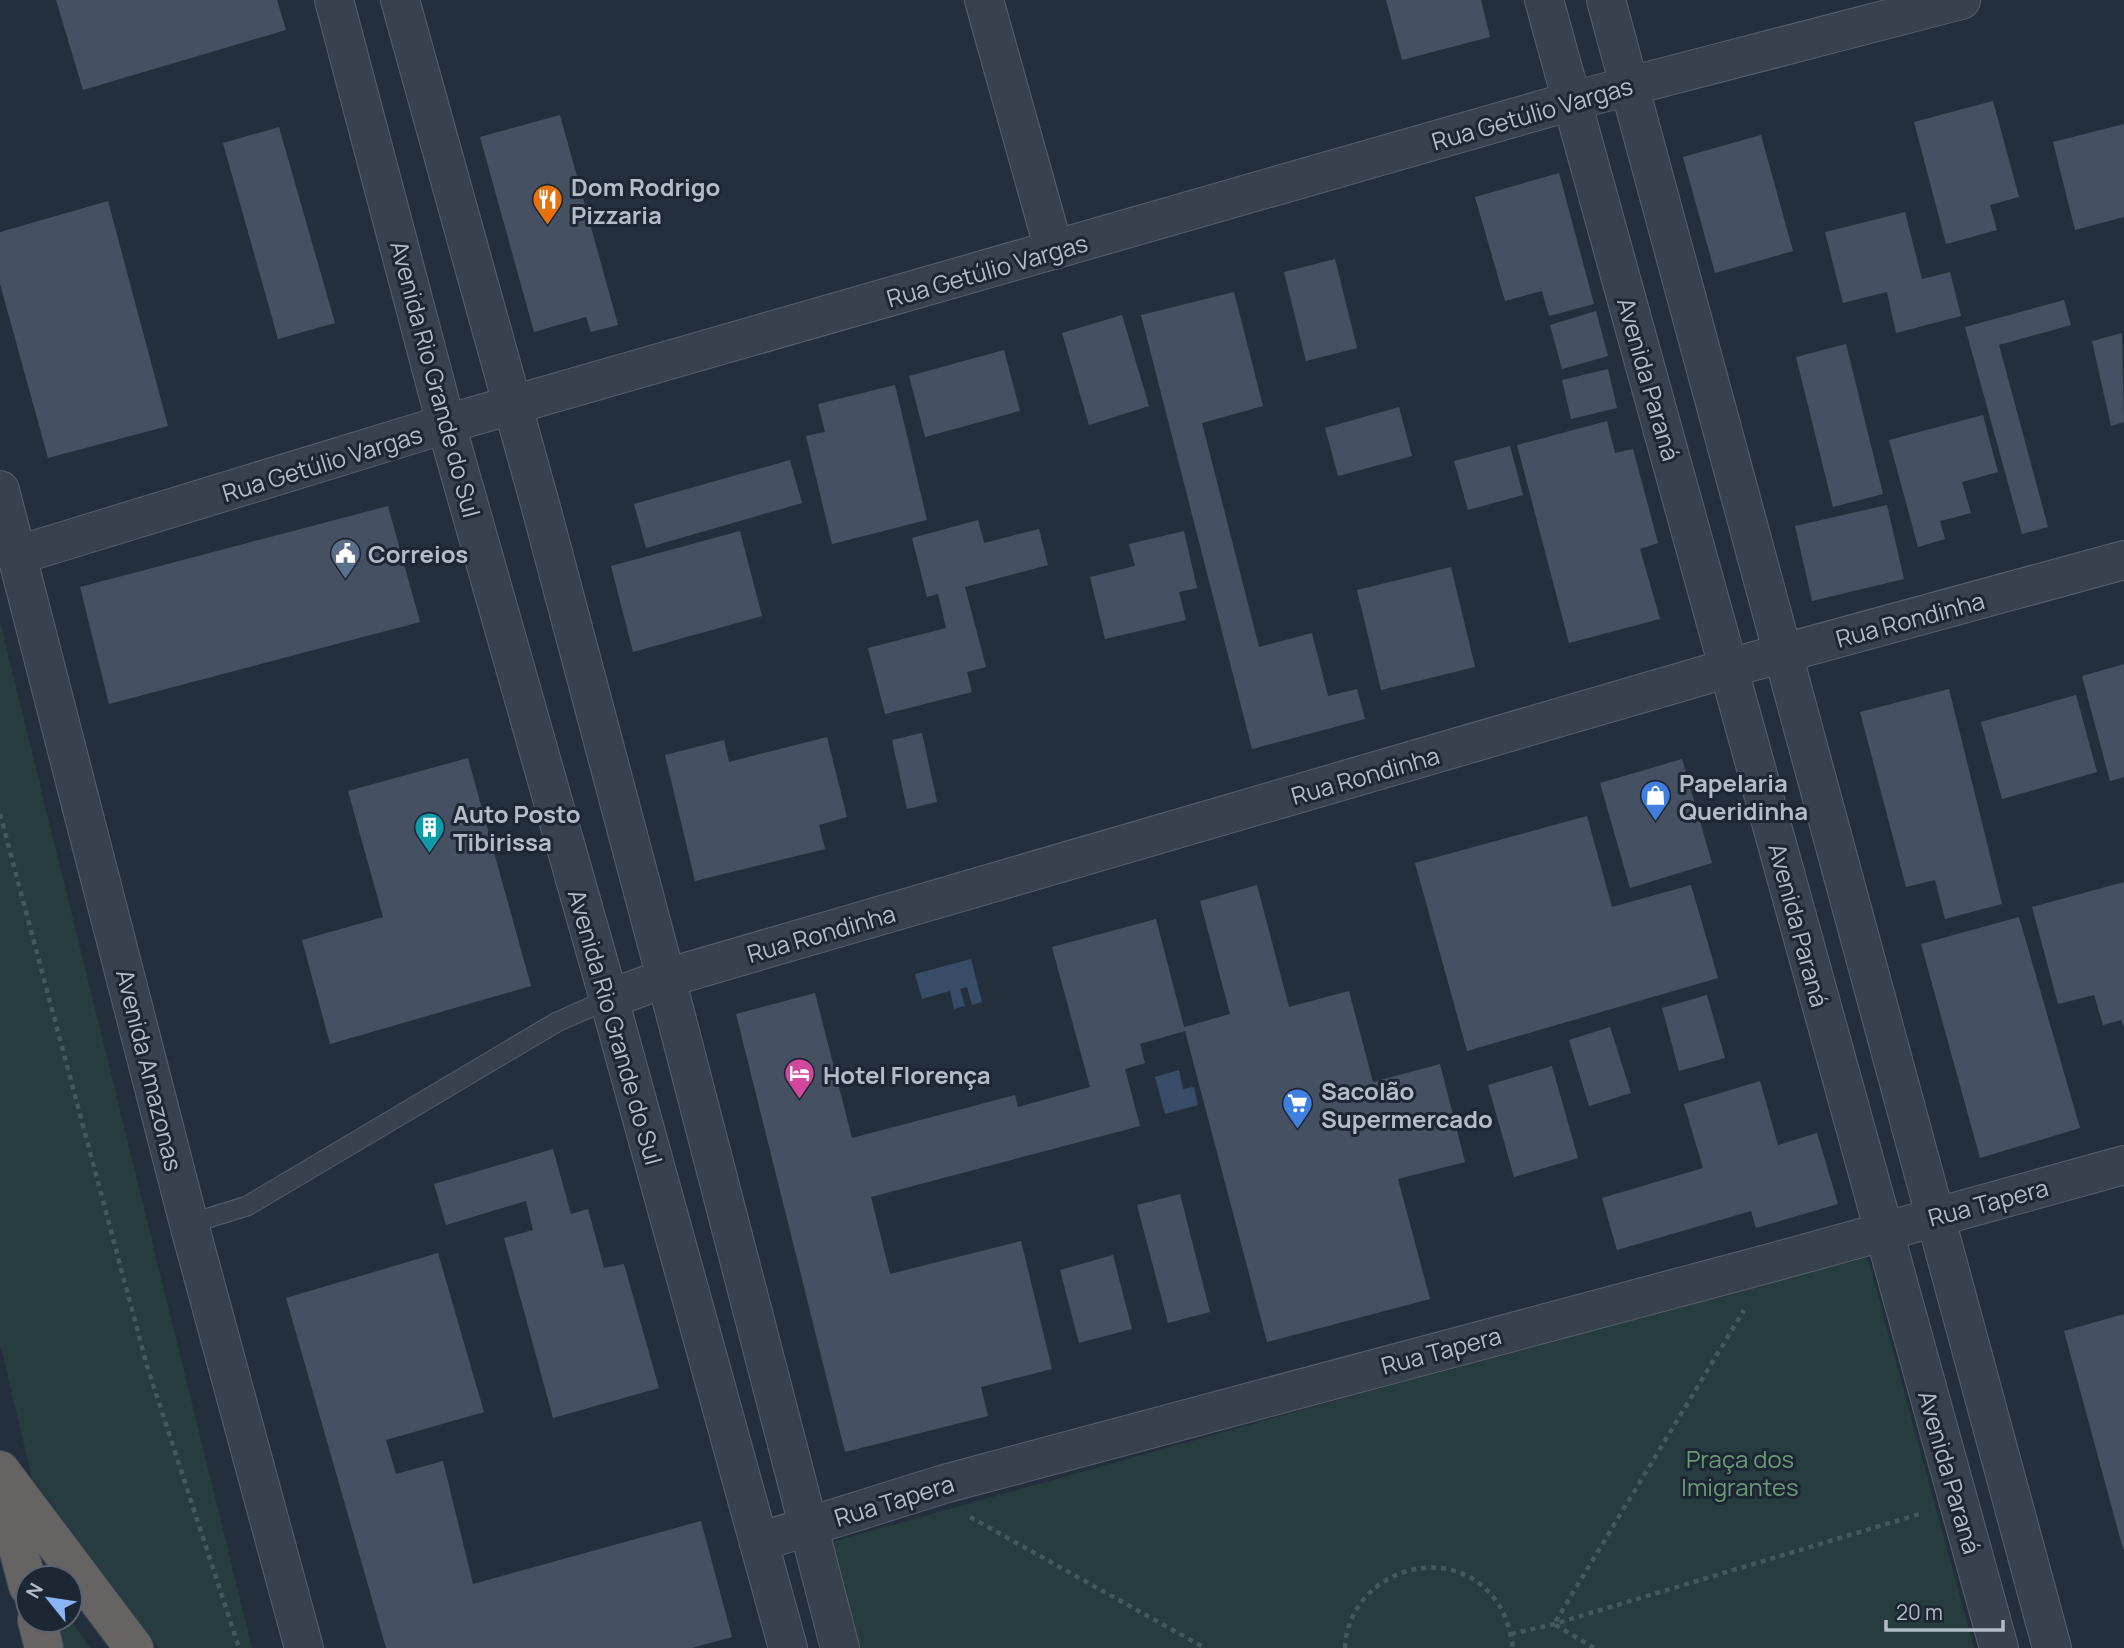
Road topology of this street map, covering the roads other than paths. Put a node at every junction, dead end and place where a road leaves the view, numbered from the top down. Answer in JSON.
{"nodes":[{"id":1,"x":334,"y":0,"type":"edge"},
{"id":2,"x":400,"y":0,"type":"edge"},
{"id":3,"x":984,"y":0,"type":"edge"},
{"id":4,"x":1544,"y":0,"type":"edge"},
{"id":5,"x":1606,"y":0,"type":"edge"},
{"id":6,"x":1961,"y":0,"type":"edge"},
{"id":7,"x":1629,"y":85,"type":"junction"},
{"id":8,"x":1572,"y":101,"type":"junction"},
{"id":9,"x":1054,"y":250,"type":"junction"},
{"id":10,"x":513,"y":405,"type":"junction"},
{"id":11,"x":446,"y":425,"type":"junction"},
{"id":12,"x":0,"y":490,"type":"edge"},
{"id":13,"x":18,"y":555,"type":"junction"},
{"id":14,"x":2124,"y":560,"type":"edge"},
{"id":15,"x":1783,"y":653,"type":"junction"},
{"id":16,"x":1729,"y":668,"type":"junction"},
{"id":17,"x":666,"y":978,"type":"junction"},
{"id":18,"x":609,"y":999,"type":"junction"},
{"id":19,"x":2124,"y":1165,"type":"edge"},
{"id":20,"x":1936,"y":1215,"type":"junction"},
{"id":21,"x":189,"y":1224,"type":"junction"},
{"id":22,"x":1882,"y":1231,"type":"junction"},
{"id":23,"x":0,"y":1470,"type":"edge"},
{"id":24,"x":0,"y":1480,"type":"edge"},
{"id":25,"x":808,"y":1527,"type":"junction"},
{"id":26,"x":759,"y":1542,"type":"junction"},
{"id":27,"x":22,"y":1564,"type":"edge"},
{"id":28,"x":134,"y":1648,"type":"edge"},
{"id":29,"x":304,"y":1648,"type":"edge"},
{"id":30,"x":788,"y":1648,"type":"edge"},
{"id":31,"x":840,"y":1648,"type":"edge"},
{"id":32,"x":1999,"y":1648,"type":"edge"},
{"id":33,"x":2052,"y":1648,"type":"edge"}],
"edges":[{"from":1,"to":11,"type":"street","name":"Avenida Rio Grande do Sul"},
{"from":2,"to":10,"type":"street"},
{"from":3,"to":9,"type":"street"},
{"from":4,"to":8,"type":"street","name":"Avenida Paraná"},
{"from":5,"to":7,"type":"street"},
{"from":6,"to":7,"type":"street","name":"Rua Getúlio Vargas"},
{"from":7,"to":8,"type":"street","name":"Rua Getúlio Vargas"},
{"from":7,"to":15,"type":"street"},
{"from":8,"to":9,"type":"street","name":"Rua Getúlio Vargas"},
{"from":8,"to":16,"type":"street","name":"Avenida Paraná"},
{"from":9,"to":10,"type":"street","name":"Rua Getúlio Vargas"},
{"from":10,"to":11,"type":"street","name":"Rua Getúlio Vargas"},
{"from":10,"to":17,"type":"street"},
{"from":11,"to":13,"type":"street","name":"Rua Getúlio Vargas"},
{"from":11,"to":18,"type":"street","name":"Avenida Rio Grande do Sul"},
{"from":12,"to":13,"type":"street","name":"Avenida Amazonas"},
{"from":13,"to":21,"type":"street","name":"Avenida Amazonas"},
{"from":14,"to":15,"type":"street","name":"Rua Rondinha"},
{"from":15,"to":16,"type":"street","name":"Rua Rondinha"},
{"from":15,"to":20,"type":"street"},
{"from":16,"to":17,"type":"street","name":"Rua Rondinha"},
{"from":16,"to":22,"type":"street","name":"Avenida Paraná"},
{"from":17,"to":18,"type":"street","name":"Rua Rondinha"},
{"from":17,"to":25,"type":"street"},
{"from":18,"to":21,"type":"lane"},
{"from":18,"to":26,"type":"street","name":"Avenida Rio Grande do Sul"},
{"from":19,"to":20,"type":"street","name":"Rua Tapera"},
{"from":20,"to":22,"type":"street","name":"Rua Tapera"},
{"from":20,"to":33,"type":"street"},
{"from":21,"to":29,"type":"street","name":"Avenida Amazonas"},
{"from":22,"to":25,"type":"street","name":"Rua Tapera"},
{"from":22,"to":32,"type":"street","name":"Avenida Paraná"},
{"from":23,"to":28,"type":"highway"},
{"from":24,"to":27,"type":"highway"},
{"from":25,"to":26,"type":"street","name":"Rua Tapera"},
{"from":25,"to":31,"type":"street"},
{"from":26,"to":30,"type":"street","name":"Avenida Rio Grande do Sul"}]}
